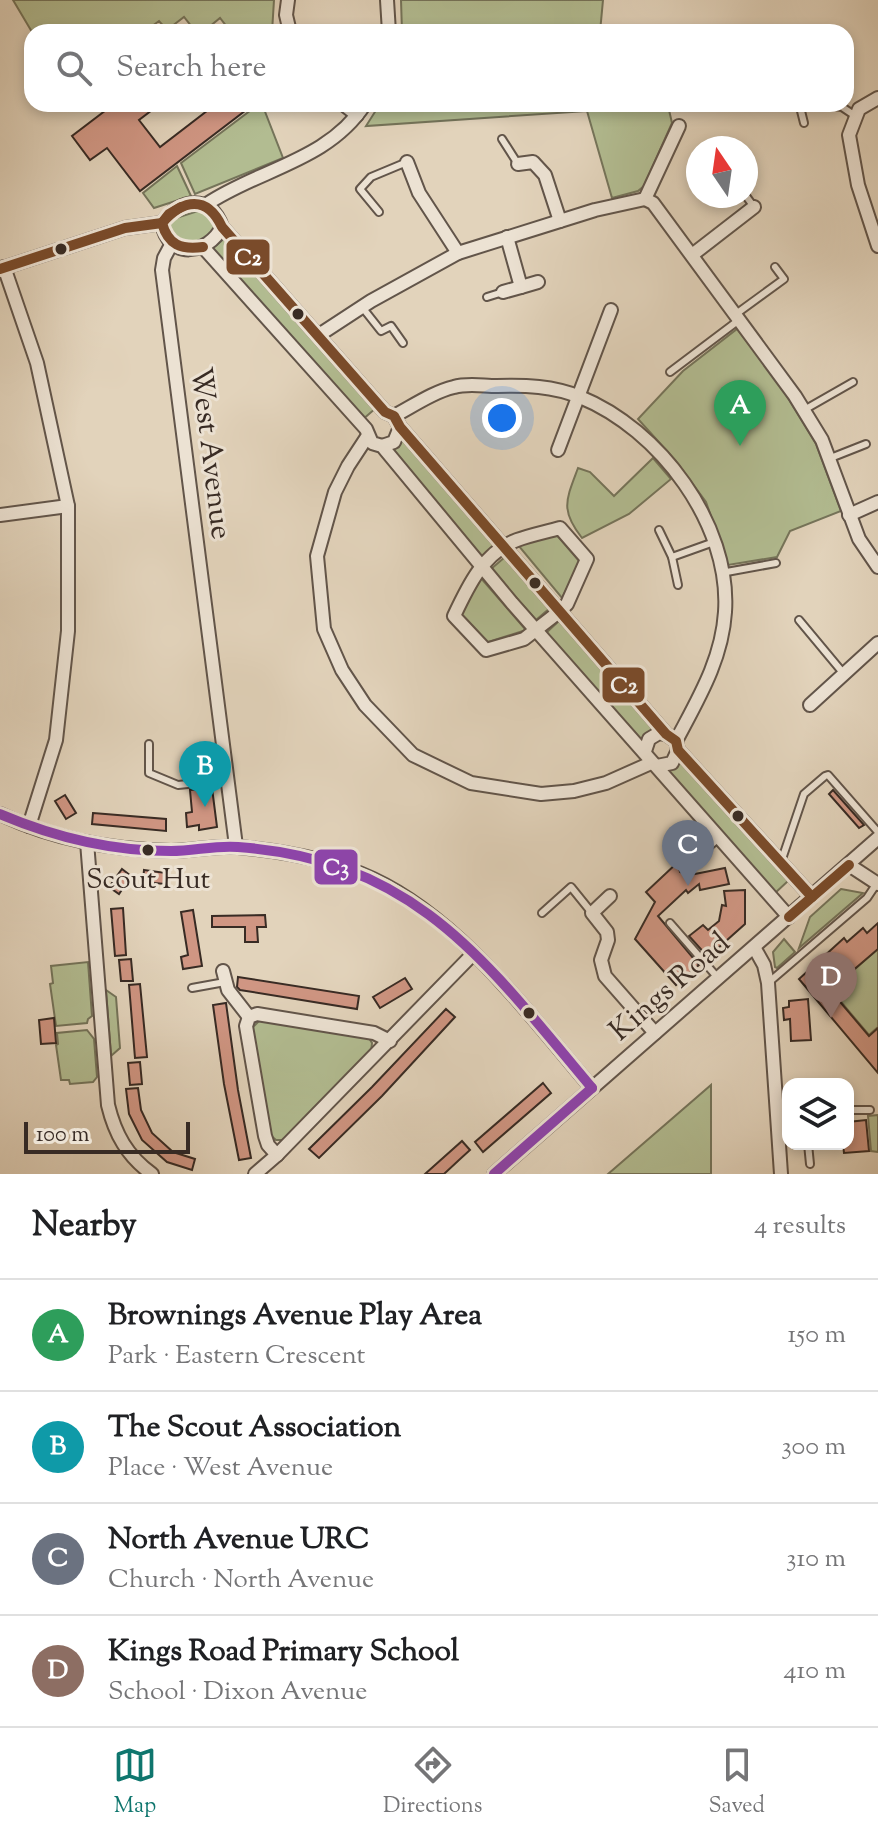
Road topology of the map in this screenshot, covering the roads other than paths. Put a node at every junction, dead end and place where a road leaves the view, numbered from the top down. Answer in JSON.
{"nodes":[{"id":1,"x":288,"y":0,"type":"edge"},
{"id":2,"x":387,"y":0,"type":"edge"},
{"id":3,"x":288,"y":24,"type":"edge"},
{"id":4,"x":388,"y":24,"type":"edge"},
{"id":5,"x":878,"y":98,"type":"edge"},
{"id":6,"x":359,"y":112,"type":"edge"},
{"id":7,"x":802,"y":112,"type":"edge"},
{"id":8,"x":850,"y":112,"type":"edge"},
{"id":9,"x":857,"y":117,"type":"junction"},
{"id":10,"x":804,"y":123,"type":"dead end"},
{"id":11,"x":679,"y":126,"type":"dead end"},
{"id":12,"x":502,"y":139,"type":"dead end"},
{"id":13,"x":535,"y":146,"type":"dead end"},
{"id":14,"x":407,"y":162,"type":"joint"},
{"id":15,"x":533,"y":162,"type":"junction"},
{"id":16,"x":518,"y":164,"type":"joint"},
{"id":17,"x":645,"y":199,"type":"junction"},
{"id":18,"x":207,"y":204,"type":"junction"},
{"id":19,"x":743,"y":208,"type":"edge"},
{"id":20,"x":379,"y":212,"type":"dead end"},
{"id":21,"x":560,"y":221,"type":"junction"},
{"id":22,"x":162,"y":223,"type":"junction"},
{"id":23,"x":222,"y":227,"type":"junction"},
{"id":24,"x":507,"y":237,"type":"junction"},
{"id":25,"x":171,"y":245,"type":"junction"},
{"id":26,"x":878,"y":246,"type":"edge"},
{"id":27,"x":203,"y":247,"type":"junction"},
{"id":28,"x":458,"y":253,"type":"junction"},
{"id":29,"x":692,"y":255,"type":"junction"},
{"id":30,"x":775,"y":267,"type":"dead end"},
{"id":31,"x":2,"y":268,"type":"edge"},
{"id":32,"x":538,"y":282,"type":"dead end"},
{"id":33,"x":521,"y":287,"type":"junction"},
{"id":34,"x":503,"y":292,"type":"joint"},
{"id":35,"x":487,"y":297,"type":"dead end"},
{"id":36,"x":362,"y":307,"type":"junction"},
{"id":37,"x":611,"y":310,"type":"dead end"},
{"id":38,"x":738,"y":317,"type":"junction"},
{"id":39,"x":319,"y":335,"type":"junction"},
{"id":40,"x":403,"y":343,"type":"dead end"},
{"id":41,"x":670,"y":372,"type":"dead end"},
{"id":42,"x":853,"y":382,"type":"dead end"},
{"id":43,"x":579,"y":396,"type":"junction"},
{"id":44,"x":804,"y":410,"type":"junction"},
{"id":45,"x":393,"y":418,"type":"junction"},
{"id":46,"x":366,"y":433,"type":"junction"},
{"id":47,"x":866,"y":444,"type":"dead end"},
{"id":48,"x":382,"y":446,"type":"junction"},
{"id":49,"x":558,"y":450,"type":"dead end"},
{"id":50,"x":828,"y":459,"type":"junction"},
{"id":51,"x":878,"y":502,"type":"edge"},
{"id":52,"x":68,"y":506,"type":"junction"},
{"id":53,"x":0,"y":515,"type":"edge"},
{"id":54,"x":849,"y":515,"type":"junction"},
{"id":55,"x":659,"y":530,"type":"dead end"},
{"id":56,"x":714,"y":542,"type":"junction"},
{"id":57,"x":504,"y":547,"type":"junction"},
{"id":58,"x":672,"y":557,"type":"junction"},
{"id":59,"x":776,"y":563,"type":"dead end"},
{"id":60,"x":481,"y":567,"type":"junction"},
{"id":61,"x":878,"y":567,"type":"edge"},
{"id":62,"x":721,"y":573,"type":"junction"},
{"id":63,"x":678,"y":585,"type":"dead end"},
{"id":64,"x":560,"y":611,"type":"junction"},
{"id":65,"x":799,"y":620,"type":"dead end"},
{"id":66,"x":537,"y":631,"type":"junction"},
{"id":67,"x":878,"y":643,"type":"edge"},
{"id":68,"x":844,"y":674,"type":"junction"},
{"id":69,"x":810,"y":705,"type":"dead end"},
{"id":70,"x":673,"y":741,"type":"junction"},
{"id":71,"x":149,"y":744,"type":"dead end"},
{"id":72,"x":651,"y":760,"type":"junction"},
{"id":73,"x":227,"y":780,"type":"junction"},
{"id":74,"x":0,"y":814,"type":"edge"},
{"id":75,"x":29,"y":826,"type":"junction"},
{"id":76,"x":878,"y":835,"type":"edge"},
{"id":77,"x":719,"y":838,"type":"junction"},
{"id":78,"x":87,"y":842,"type":"junction"},
{"id":79,"x":236,"y":846,"type":"junction"},
{"id":80,"x":781,"y":862,"type":"junction"},
{"id":81,"x":849,"y":865,"type":"junction"},
{"id":82,"x":684,"y":868,"type":"dead end"},
{"id":83,"x":878,"y":884,"type":"edge"},
{"id":84,"x":610,"y":896,"type":"dead end"},
{"id":85,"x":812,"y":897,"type":"junction"},
{"id":86,"x":542,"y":913,"type":"dead end"},
{"id":87,"x":592,"y":913,"type":"junction"},
{"id":88,"x":789,"y":917,"type":"junction"},
{"id":89,"x":670,"y":923,"type":"dead end"},
{"id":90,"x":754,"y":947,"type":"junction"},
{"id":91,"x":473,"y":954,"type":"junction"},
{"id":92,"x":224,"y":976,"type":"joint"},
{"id":93,"x":718,"y":978,"type":"junction"},
{"id":94,"x":768,"y":983,"type":"junction"},
{"id":95,"x":192,"y":988,"type":"dead end"},
{"id":96,"x":249,"y":1017,"type":"junction"},
{"id":97,"x":655,"y":1033,"type":"junction"},
{"id":98,"x":390,"y":1041,"type":"junction"},
{"id":99,"x":592,"y":1088,"type":"junction"},
{"id":100,"x":854,"y":1110,"type":"edge"},
{"id":101,"x":870,"y":1110,"type":"dead end"},
{"id":102,"x":809,"y":1150,"type":"edge"},
{"id":103,"x":277,"y":1155,"type":"junction"},
{"id":104,"x":810,"y":1164,"type":"dead end"},
{"id":105,"x":260,"y":1173,"type":"edge"},
{"id":106,"x":152,"y":1174,"type":"edge"},
{"id":107,"x":494,"y":1174,"type":"edge"},
{"id":108,"x":781,"y":1174,"type":"edge"}],
"edges":[{"from":1,"to":3,"type":"street"},
{"from":2,"to":4,"type":"street"},
{"from":5,"to":9,"type":"street"},
{"from":6,"to":18,"type":"street"},
{"from":7,"to":10,"type":"lane"},
{"from":8,"to":9,"type":"lane"},
{"from":9,"to":26,"type":"street"},
{"from":11,"to":17,"type":"street"},
{"from":12,"to":16,"type":"lane"},
{"from":13,"to":15,"type":"street"},
{"from":14,"to":20,"type":"lane"},
{"from":14,"to":28,"type":"street"},
{"from":15,"to":16,"type":"street"},
{"from":15,"to":21,"type":"street"},
{"from":17,"to":21,"type":"street"},
{"from":17,"to":29,"type":"street"},
{"from":18,"to":22,"type":"street"},
{"from":18,"to":23,"type":"street"},
{"from":19,"to":29,"type":"street"},
{"from":21,"to":24,"type":"street"},
{"from":22,"to":25,"type":"street"},
{"from":22,"to":31,"type":"street"},
{"from":23,"to":27,"type":"street"},
{"from":23,"to":39,"type":"street"},
{"from":24,"to":28,"type":"street"},
{"from":24,"to":33,"type":"street"},
{"from":25,"to":27,"type":"street"},
{"from":25,"to":73,"type":"street","name":"West Avenue"},
{"from":27,"to":46,"type":"street"},
{"from":28,"to":36,"type":"street"},
{"from":29,"to":38,"type":"street"},
{"from":30,"to":38,"type":"lane"},
{"from":31,"to":52,"type":"street"},
{"from":32,"to":33,"type":"street"},
{"from":33,"to":34,"type":"street"},
{"from":34,"to":35,"type":"lane"},
{"from":36,"to":39,"type":"street"},
{"from":36,"to":40,"type":"lane"},
{"from":37,"to":43,"type":"street"},
{"from":38,"to":41,"type":"lane"},
{"from":38,"to":44,"type":"street"},
{"from":39,"to":45,"type":"street"},
{"from":42,"to":44,"type":"lane"},
{"from":43,"to":45,"type":"street"},
{"from":43,"to":49,"type":"street"},
{"from":43,"to":56,"type":"street"},
{"from":44,"to":50,"type":"street"},
{"from":45,"to":46,"type":"street"},
{"from":45,"to":48,"type":"street"},
{"from":45,"to":57,"type":"street"},
{"from":46,"to":48,"type":"street"},
{"from":46,"to":72,"type":"street"},
{"from":47,"to":50,"type":"lane"},
{"from":48,"to":60,"type":"street"},
{"from":50,"to":54,"type":"street"},
{"from":51,"to":54,"type":"street"},
{"from":52,"to":53,"type":"street"},
{"from":52,"to":75,"type":"street"},
{"from":54,"to":61,"type":"street"},
{"from":55,"to":58,"type":"lane"},
{"from":56,"to":58,"type":"lane"},
{"from":56,"to":62,"type":"street"},
{"from":57,"to":60,"type":"street"},
{"from":57,"to":64,"type":"street"},
{"from":57,"to":64,"type":"street"},
{"from":58,"to":63,"type":"lane"},
{"from":59,"to":62,"type":"lane"},
{"from":60,"to":66,"type":"street"},
{"from":60,"to":66,"type":"street"},
{"from":62,"to":70,"type":"street"},
{"from":64,"to":66,"type":"street"},
{"from":64,"to":70,"type":"street"},
{"from":65,"to":68,"type":"lane"},
{"from":66,"to":72,"type":"street"},
{"from":67,"to":68,"type":"street"},
{"from":68,"to":69,"type":"street"},
{"from":70,"to":72,"type":"street"},
{"from":70,"to":72,"type":"street"},
{"from":70,"to":80,"type":"street"},
{"from":71,"to":73,"type":"lane"},
{"from":72,"to":77,"type":"street"},
{"from":73,"to":79,"type":"street","name":"West Avenue"},
{"from":74,"to":75,"type":"street"},
{"from":75,"to":78,"type":"street"},
{"from":76,"to":80,"type":"lane"},
{"from":76,"to":81,"type":"street","name":"Kings Road"},
{"from":77,"to":82,"type":"lane"},
{"from":77,"to":88,"type":"street"},
{"from":78,"to":79,"type":"street"},
{"from":78,"to":106,"type":"street"},
{"from":79,"to":91,"type":"street"},
{"from":80,"to":85,"type":"street"},
{"from":81,"to":83,"type":"street"},
{"from":81,"to":85,"type":"street","name":"Kings Road"},
{"from":83,"to":94,"type":"lane"},
{"from":84,"to":87,"type":"street"},
{"from":85,"to":88,"type":"street","name":"Kings Road"},
{"from":86,"to":87,"type":"lane"},
{"from":87,"to":97,"type":"street"},
{"from":88,"to":90,"type":"street","name":"Kings Road"},
{"from":89,"to":93,"type":"lane"},
{"from":90,"to":93,"type":"street","name":"Kings Road"},
{"from":90,"to":94,"type":"street"},
{"from":91,"to":98,"type":"street"},
{"from":91,"to":99,"type":"street"},
{"from":92,"to":95,"type":"lane"},
{"from":92,"to":96,"type":"street"},
{"from":93,"to":97,"type":"street","name":"Kings Road"},
{"from":94,"to":108,"type":"street"},
{"from":96,"to":98,"type":"street"},
{"from":96,"to":103,"type":"street"},
{"from":97,"to":99,"type":"street","name":"Kings Road"},
{"from":98,"to":103,"type":"street"},
{"from":99,"to":107,"type":"street","name":"Kings Road"},
{"from":100,"to":101,"type":"lane"},
{"from":102,"to":104,"type":"lane"},
{"from":103,"to":105,"type":"street"}]}
